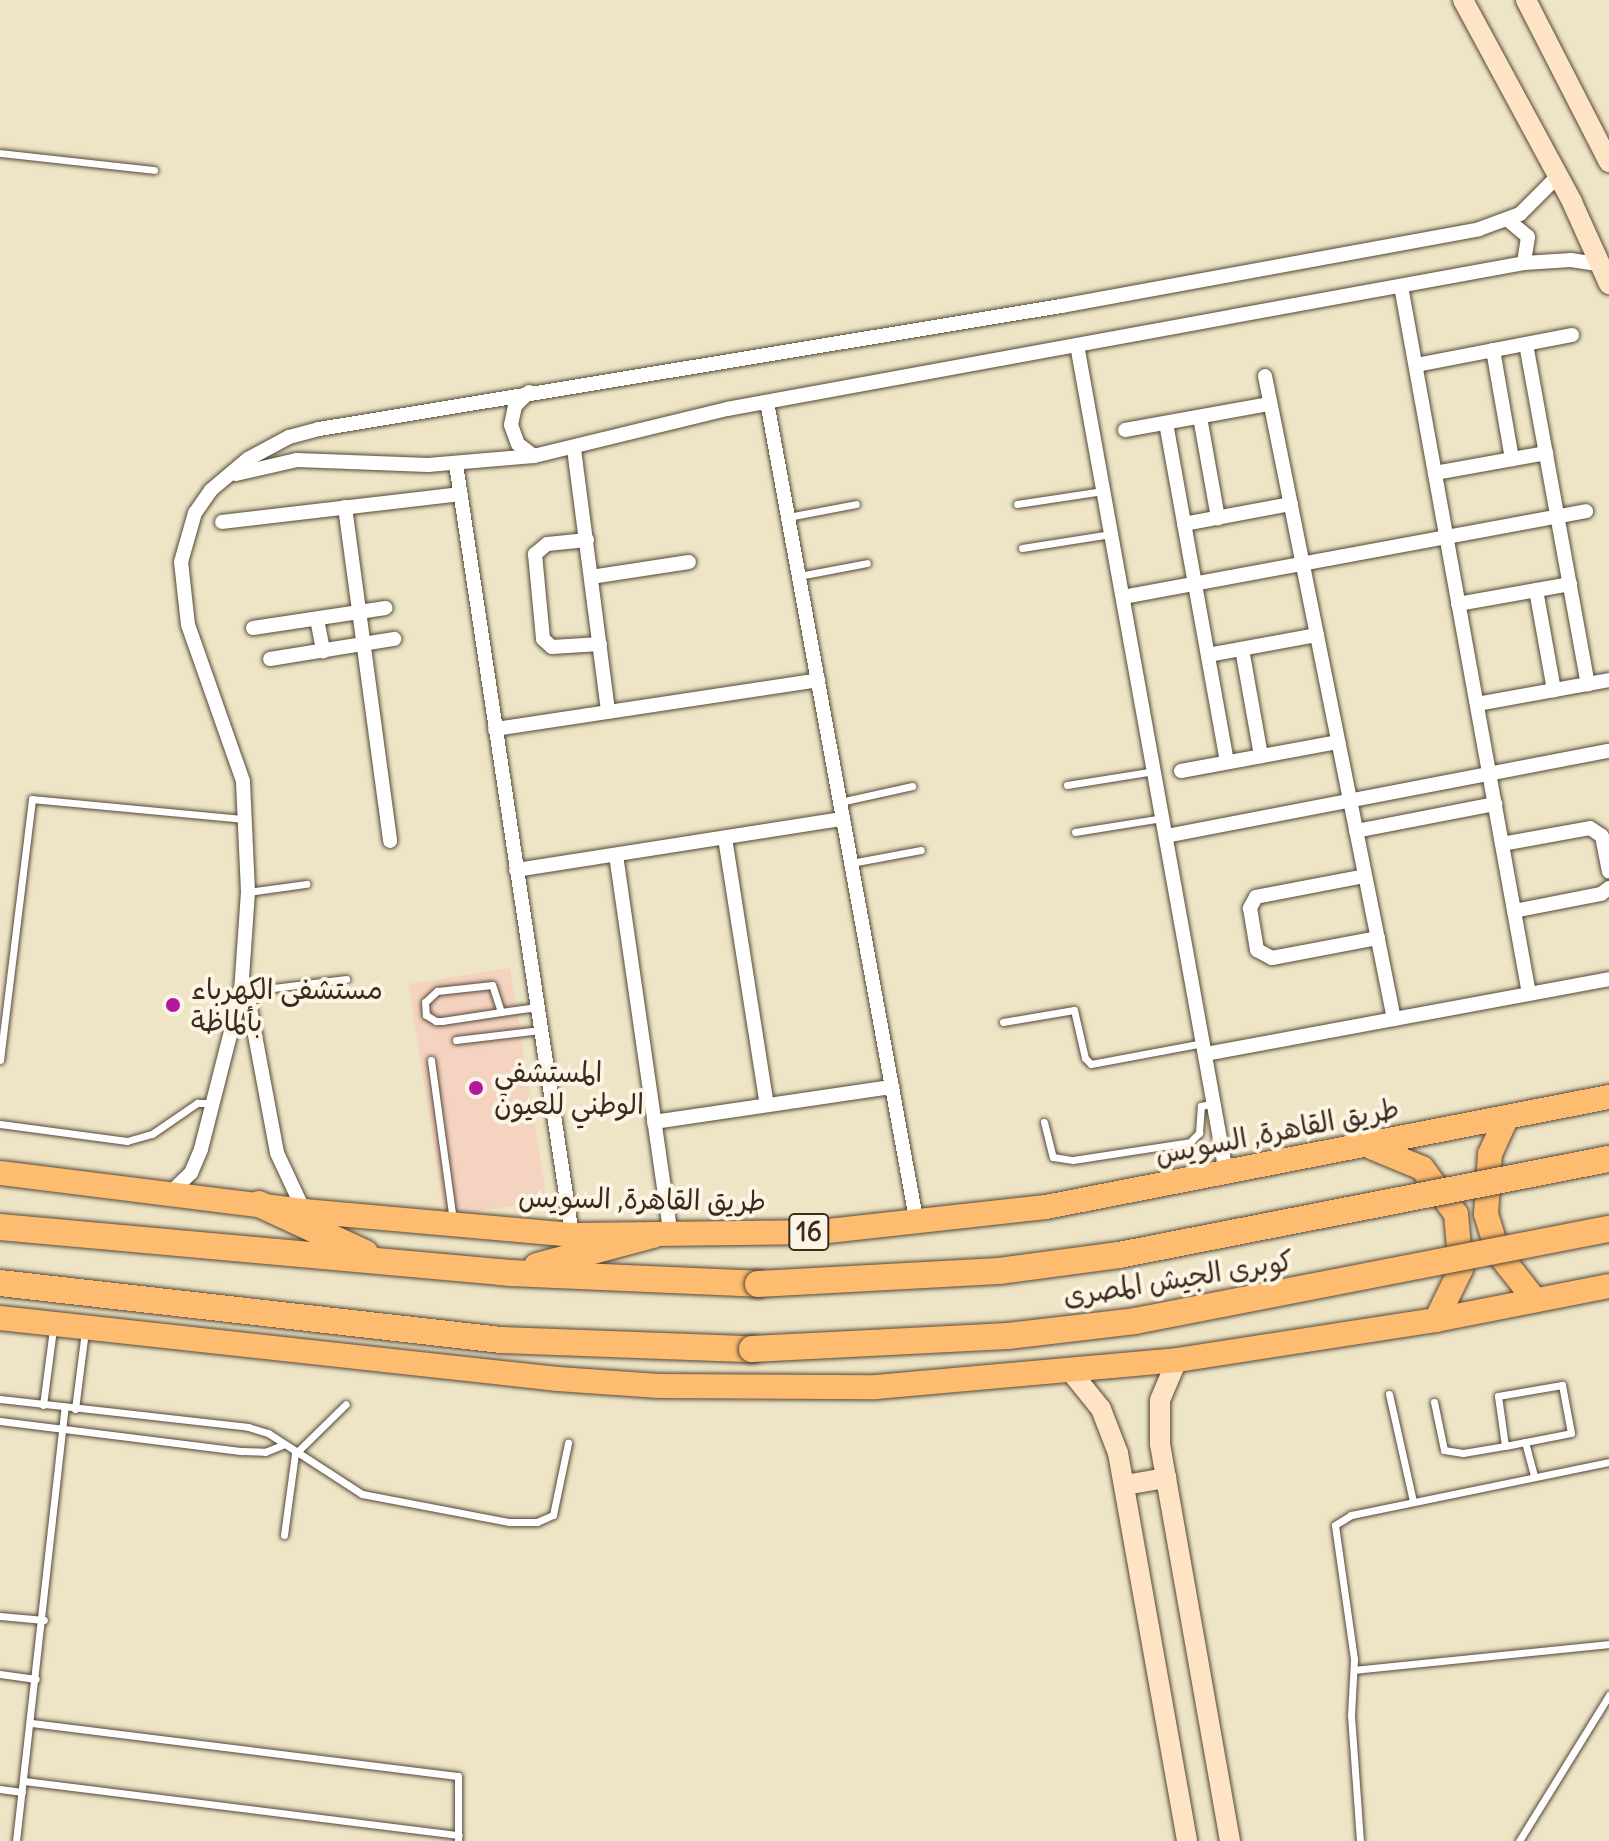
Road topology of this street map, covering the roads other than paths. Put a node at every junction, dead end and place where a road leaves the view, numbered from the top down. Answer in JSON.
{"nodes":[{"id":1,"x":1463,"y":0,"type":"edge"},
{"id":2,"x":1526,"y":0,"type":"edge"},
{"id":3,"x":0,"y":153,"type":"edge"},
{"id":4,"x":1609,"y":162,"type":"edge"},
{"id":5,"x":154,"y":170,"type":"dead end"},
{"id":6,"x":1558,"y":176,"type":"junction"},
{"id":7,"x":1508,"y":220,"type":"junction"},
{"id":8,"x":1524,"y":263,"type":"junction"},
{"id":9,"x":1605,"y":274,"type":"edge"},
{"id":10,"x":1401,"y":286,"type":"junction"},
{"id":11,"x":1572,"y":335,"type":"dead end"},
{"id":12,"x":1526,"y":344,"type":"junction"},
{"id":13,"x":1077,"y":345,"type":"junction"},
{"id":14,"x":1493,"y":350,"type":"junction"},
{"id":15,"x":1416,"y":365,"type":"junction"},
{"id":16,"x":1265,"y":376,"type":"dead end"},
{"id":17,"x":529,"y":392,"type":"junction"},
{"id":18,"x":767,"y":402,"type":"junction"},
{"id":19,"x":1270,"y":404,"type":"junction"},
{"id":20,"x":1200,"y":417,"type":"junction"},
{"id":21,"x":1166,"y":423,"type":"junction"},
{"id":22,"x":1125,"y":430,"type":"dead end"},
{"id":23,"x":574,"y":449,"type":"junction"},
{"id":24,"x":1546,"y":453,"type":"junction"},
{"id":25,"x":534,"y":456,"type":"junction"},
{"id":26,"x":1512,"y":459,"type":"junction"},
{"id":27,"x":456,"y":464,"type":"junction"},
{"id":28,"x":1435,"y":473,"type":"junction"},
{"id":29,"x":225,"y":480,"type":"junction"},
{"id":30,"x":1103,"y":491,"type":"junction"},
{"id":31,"x":460,"y":494,"type":"junction"},
{"id":32,"x":856,"y":504,"type":"dead end"},
{"id":33,"x":1017,"y":504,"type":"dead end"},
{"id":34,"x":1291,"y":504,"type":"junction"},
{"id":35,"x":345,"y":507,"type":"junction"},
{"id":36,"x":1586,"y":511,"type":"dead end"},
{"id":37,"x":788,"y":517,"type":"junction"},
{"id":38,"x":1558,"y":517,"type":"junction"},
{"id":39,"x":1218,"y":518,"type":"junction"},
{"id":40,"x":222,"y":522,"type":"dead end"},
{"id":41,"x":1184,"y":524,"type":"junction"},
{"id":42,"x":1111,"y":534,"type":"junction"},
{"id":43,"x":1447,"y":537,"type":"junction"},
{"id":44,"x":587,"y":540,"type":"junction"},
{"id":45,"x":1022,"y":548,"type":"dead end"},
{"id":46,"x":689,"y":562,"type":"dead end"},
{"id":47,"x":1302,"y":562,"type":"junction"},
{"id":48,"x":867,"y":563,"type":"dead end"},
{"id":49,"x":799,"y":576,"type":"junction"},
{"id":50,"x":591,"y":577,"type":"junction"},
{"id":51,"x":1195,"y":582,"type":"junction"},
{"id":52,"x":1570,"y":584,"type":"junction"},
{"id":53,"x":1536,"y":590,"type":"junction"},
{"id":54,"x":1123,"y":597,"type":"junction"},
{"id":55,"x":1458,"y":604,"type":"junction"},
{"id":56,"x":386,"y":608,"type":"dead end"},
{"id":57,"x":359,"y":612,"type":"junction"},
{"id":58,"x":317,"y":619,"type":"junction"},
{"id":59,"x":253,"y":628,"type":"dead end"},
{"id":60,"x":1317,"y":635,"type":"junction"},
{"id":61,"x":394,"y":639,"type":"dead end"},
{"id":62,"x":364,"y":644,"type":"junction"},
{"id":63,"x":600,"y":644,"type":"junction"},
{"id":64,"x":1242,"y":649,"type":"junction"},
{"id":65,"x":323,"y":651,"type":"junction"},
{"id":66,"x":1208,"y":655,"type":"junction"},
{"id":67,"x":270,"y":659,"type":"dead end"},
{"id":68,"x":818,"y":680,"type":"junction"},
{"id":69,"x":1609,"y":680,"type":"edge"},
{"id":70,"x":1588,"y":684,"type":"junction"},
{"id":71,"x":1554,"y":690,"type":"junction"},
{"id":72,"x":1477,"y":704,"type":"junction"},
{"id":73,"x":608,"y":712,"type":"junction"},
{"id":74,"x":495,"y":729,"type":"junction"},
{"id":75,"x":1338,"y":742,"type":"junction"},
{"id":76,"x":1608,"y":751,"type":"edge"},
{"id":77,"x":1261,"y":756,"type":"junction"},
{"id":78,"x":1227,"y":762,"type":"junction"},
{"id":79,"x":1154,"y":771,"type":"junction"},
{"id":80,"x":1181,"y":771,"type":"dead end"},
{"id":81,"x":1489,"y":774,"type":"junction"},
{"id":82,"x":1067,"y":785,"type":"dead end"},
{"id":83,"x":912,"y":786,"type":"dead end"},
{"id":84,"x":1350,"y":800,"type":"junction"},
{"id":85,"x":840,"y":802,"type":"junction"},
{"id":86,"x":1495,"y":804,"type":"junction"},
{"id":87,"x":1162,"y":818,"type":"junction"},
{"id":88,"x":248,"y":819,"type":"junction"},
{"id":89,"x":843,"y":819,"type":"junction"},
{"id":90,"x":1356,"y":831,"type":"junction"},
{"id":91,"x":1075,"y":832,"type":"dead end"},
{"id":92,"x":1166,"y":836,"type":"junction"},
{"id":93,"x":725,"y":838,"type":"junction"},
{"id":94,"x":390,"y":841,"type":"dead end"},
{"id":95,"x":1502,"y":844,"type":"junction"},
{"id":96,"x":921,"y":850,"type":"dead end"},
{"id":97,"x":616,"y":855,"type":"junction"},
{"id":98,"x":851,"y":863,"type":"junction"},
{"id":99,"x":516,"y":870,"type":"junction"},
{"id":100,"x":1609,"y":871,"type":"edge"},
{"id":101,"x":1365,"y":876,"type":"junction"},
{"id":102,"x":306,"y":884,"type":"dead end"},
{"id":103,"x":1609,"y":888,"type":"edge"},
{"id":104,"x":248,"y":892,"type":"junction"},
{"id":105,"x":1514,"y":911,"type":"junction"},
{"id":106,"x":1378,"y":938,"type":"junction"},
{"id":107,"x":346,"y":979,"type":"dead end"},
{"id":108,"x":1609,"y":979,"type":"edge"},
{"id":109,"x":241,"y":992,"type":"junction"},
{"id":110,"x":1529,"y":994,"type":"junction"},
{"id":111,"x":537,"y":1007,"type":"junction"},
{"id":112,"x":501,"y":1012,"type":"junction"},
{"id":113,"x":1394,"y":1019,"type":"junction"},
{"id":114,"x":1003,"y":1022,"type":"dead end"},
{"id":115,"x":540,"y":1030,"type":"junction"},
{"id":116,"x":456,"y":1040,"type":"dead end"},
{"id":117,"x":1204,"y":1048,"type":"junction"},
{"id":118,"x":0,"y":1060,"type":"edge"},
{"id":119,"x":431,"y":1060,"type":"dead end"},
{"id":120,"x":892,"y":1087,"type":"junction"},
{"id":121,"x":1609,"y":1097,"type":"edge"},
{"id":122,"x":211,"y":1103,"type":"junction"},
{"id":123,"x":1214,"y":1103,"type":"junction"},
{"id":124,"x":767,"y":1105,"type":"junction"},
{"id":125,"x":1507,"y":1117,"type":"junction"},
{"id":126,"x":654,"y":1122,"type":"junction"},
{"id":127,"x":1044,"y":1122,"type":"dead end"},
{"id":128,"x":0,"y":1124,"type":"edge"},
{"id":129,"x":1370,"y":1147,"type":"junction"},
{"id":130,"x":1609,"y":1159,"type":"edge"},
{"id":131,"x":1226,"y":1172,"type":"junction"},
{"id":132,"x":0,"y":1173,"type":"edge"},
{"id":133,"x":168,"y":1195,"type":"junction"},
{"id":134,"x":259,"y":1204,"type":"junction"},
{"id":135,"x":304,"y":1211,"type":"junction"},
{"id":136,"x":917,"y":1224,"type":"junction"},
{"id":137,"x":454,"y":1225,"type":"junction"},
{"id":138,"x":0,"y":1227,"type":"edge"},
{"id":139,"x":1609,"y":1229,"type":"edge"},
{"id":140,"x":572,"y":1235,"type":"junction"},
{"id":141,"x":662,"y":1235,"type":"junction"},
{"id":142,"x":382,"y":1261,"type":"junction"},
{"id":143,"x":510,"y":1273,"type":"junction"},
{"id":144,"x":0,"y":1283,"type":"edge"},
{"id":145,"x":1609,"y":1286,"type":"edge"},
{"id":146,"x":1535,"y":1300,"type":"junction"},
{"id":147,"x":0,"y":1318,"type":"edge"},
{"id":148,"x":1436,"y":1320,"type":"junction"},
{"id":149,"x":53,"y":1323,"type":"junction"},
{"id":150,"x":85,"y":1326,"type":"junction"},
{"id":151,"x":1177,"y":1360,"type":"junction"},
{"id":152,"x":1072,"y":1373,"type":"junction"},
{"id":153,"x":1389,"y":1394,"type":"dead end"},
{"id":154,"x":0,"y":1399,"type":"edge"},
{"id":155,"x":1434,"y":1402,"type":"dead end"},
{"id":156,"x":346,"y":1404,"type":"dead end"},
{"id":157,"x":43,"y":1405,"type":"junction"},
{"id":158,"x":65,"y":1407,"type":"junction"},
{"id":159,"x":75,"y":1409,"type":"junction"},
{"id":160,"x":0,"y":1421,"type":"edge"},
{"id":161,"x":63,"y":1428,"type":"junction"},
{"id":162,"x":1525,"y":1442,"type":"junction"},
{"id":163,"x":568,"y":1443,"type":"dead end"},
{"id":164,"x":282,"y":1445,"type":"junction"},
{"id":165,"x":1505,"y":1446,"type":"junction"},
{"id":166,"x":295,"y":1454,"type":"junction"},
{"id":167,"x":1609,"y":1462,"type":"edge"},
{"id":168,"x":1534,"y":1476,"type":"junction"},
{"id":169,"x":1166,"y":1478,"type":"junction"},
{"id":170,"x":1125,"y":1485,"type":"junction"},
{"id":171,"x":1413,"y":1501,"type":"junction"},
{"id":172,"x":284,"y":1535,"type":"dead end"},
{"id":173,"x":0,"y":1616,"type":"edge"},
{"id":174,"x":44,"y":1620,"type":"junction"},
{"id":175,"x":1609,"y":1644,"type":"edge"},
{"id":176,"x":1354,"y":1670,"type":"junction"},
{"id":177,"x":0,"y":1674,"type":"edge"},
{"id":178,"x":36,"y":1679,"type":"junction"},
{"id":179,"x":1609,"y":1695,"type":"edge"},
{"id":180,"x":31,"y":1723,"type":"junction"},
{"id":181,"x":24,"y":1781,"type":"junction"},
{"id":182,"x":0,"y":1789,"type":"edge"},
{"id":183,"x":22,"y":1792,"type":"junction"},
{"id":184,"x":459,"y":1838,"type":"edge"},
{"id":185,"x":16,"y":1841,"type":"edge"},
{"id":186,"x":1187,"y":1841,"type":"edge"},
{"id":187,"x":1230,"y":1841,"type":"edge"},
{"id":188,"x":1360,"y":1841,"type":"edge"},
{"id":189,"x":1519,"y":1841,"type":"edge"}],
"edges":[{"from":1,"to":6,"type":"street"},
{"from":2,"to":4,"type":"street"},
{"from":3,"to":5,"type":"lane"},
{"from":6,"to":7,"type":"street"},
{"from":6,"to":9,"type":"street"},
{"from":7,"to":8,"type":"street"},
{"from":7,"to":17,"type":"street"},
{"from":8,"to":9,"type":"street"},
{"from":8,"to":10,"type":"street"},
{"from":10,"to":13,"type":"street"},
{"from":10,"to":15,"type":"street"},
{"from":11,"to":12,"type":"street"},
{"from":12,"to":14,"type":"street"},
{"from":12,"to":24,"type":"street"},
{"from":13,"to":18,"type":"street"},
{"from":13,"to":30,"type":"street"},
{"from":14,"to":15,"type":"street"},
{"from":14,"to":26,"type":"street"},
{"from":15,"to":28,"type":"street"},
{"from":16,"to":19,"type":"street"},
{"from":17,"to":25,"type":"street"},
{"from":17,"to":29,"type":"street"},
{"from":18,"to":23,"type":"street"},
{"from":18,"to":37,"type":"street"},
{"from":19,"to":20,"type":"street"},
{"from":19,"to":34,"type":"street"},
{"from":20,"to":21,"type":"street"},
{"from":20,"to":39,"type":"street"},
{"from":21,"to":22,"type":"street"},
{"from":21,"to":41,"type":"street"},
{"from":23,"to":25,"type":"street"},
{"from":23,"to":44,"type":"street"},
{"from":24,"to":26,"type":"street"},
{"from":24,"to":38,"type":"street"},
{"from":25,"to":27,"type":"street"},
{"from":26,"to":28,"type":"street"},
{"from":27,"to":29,"type":"street"},
{"from":27,"to":31,"type":"street"},
{"from":28,"to":43,"type":"street"},
{"from":29,"to":88,"type":"street"},
{"from":30,"to":33,"type":"lane"},
{"from":30,"to":42,"type":"street"},
{"from":31,"to":35,"type":"street"},
{"from":31,"to":74,"type":"street"},
{"from":32,"to":37,"type":"lane"},
{"from":34,"to":39,"type":"street"},
{"from":34,"to":47,"type":"street"},
{"from":35,"to":40,"type":"street"},
{"from":35,"to":57,"type":"street"},
{"from":36,"to":38,"type":"street"},
{"from":37,"to":49,"type":"street"},
{"from":38,"to":43,"type":"street"},
{"from":38,"to":52,"type":"street"},
{"from":39,"to":41,"type":"street"},
{"from":41,"to":51,"type":"street"},
{"from":42,"to":45,"type":"lane"},
{"from":42,"to":54,"type":"street"},
{"from":43,"to":47,"type":"street"},
{"from":43,"to":55,"type":"street"},
{"from":44,"to":50,"type":"street"},
{"from":44,"to":63,"type":"street"},
{"from":46,"to":50,"type":"street"},
{"from":47,"to":51,"type":"street"},
{"from":47,"to":60,"type":"street"},
{"from":48,"to":49,"type":"lane"},
{"from":49,"to":68,"type":"street"},
{"from":50,"to":63,"type":"street"},
{"from":51,"to":54,"type":"street"},
{"from":51,"to":66,"type":"street"},
{"from":52,"to":53,"type":"street"},
{"from":52,"to":70,"type":"street"},
{"from":53,"to":55,"type":"street"},
{"from":53,"to":71,"type":"street"},
{"from":54,"to":79,"type":"street"},
{"from":55,"to":72,"type":"street"},
{"from":56,"to":57,"type":"street"},
{"from":57,"to":58,"type":"street"},
{"from":57,"to":62,"type":"street"},
{"from":58,"to":59,"type":"street"},
{"from":58,"to":65,"type":"street"},
{"from":60,"to":64,"type":"street"},
{"from":60,"to":75,"type":"street"},
{"from":61,"to":62,"type":"street"},
{"from":62,"to":65,"type":"street"},
{"from":62,"to":94,"type":"street"},
{"from":63,"to":73,"type":"street"},
{"from":64,"to":66,"type":"street"},
{"from":64,"to":77,"type":"street"},
{"from":65,"to":67,"type":"street"},
{"from":66,"to":78,"type":"street"},
{"from":68,"to":73,"type":"street"},
{"from":68,"to":85,"type":"street"},
{"from":69,"to":70,"type":"street"},
{"from":70,"to":71,"type":"street"},
{"from":71,"to":72,"type":"street"},
{"from":72,"to":81,"type":"street"},
{"from":73,"to":74,"type":"street"},
{"from":74,"to":99,"type":"street"},
{"from":75,"to":77,"type":"street"},
{"from":75,"to":84,"type":"street"},
{"from":76,"to":81,"type":"street"},
{"from":77,"to":78,"type":"street"},
{"from":78,"to":80,"type":"street"},
{"from":79,"to":82,"type":"lane"},
{"from":79,"to":87,"type":"street"},
{"from":81,"to":84,"type":"street"},
{"from":81,"to":86,"type":"street"},
{"from":83,"to":85,"type":"lane"},
{"from":84,"to":90,"type":"street"},
{"from":84,"to":92,"type":"street"},
{"from":85,"to":89,"type":"street"},
{"from":86,"to":90,"type":"street"},
{"from":86,"to":95,"type":"street"},
{"from":87,"to":91,"type":"lane"},
{"from":87,"to":92,"type":"street"},
{"from":88,"to":104,"type":"street"},
{"from":88,"to":118,"type":"lane"},
{"from":89,"to":93,"type":"street"},
{"from":89,"to":98,"type":"street"},
{"from":90,"to":101,"type":"street"},
{"from":92,"to":117,"type":"street"},
{"from":93,"to":97,"type":"street"},
{"from":93,"to":124,"type":"street"},
{"from":95,"to":100,"type":"street"},
{"from":95,"to":105,"type":"street"},
{"from":96,"to":98,"type":"lane"},
{"from":97,"to":99,"type":"street"},
{"from":97,"to":126,"type":"street"},
{"from":98,"to":120,"type":"street"},
{"from":99,"to":111,"type":"street"},
{"from":101,"to":106,"type":"street"},
{"from":101,"to":106,"type":"street"},
{"from":102,"to":104,"type":"lane"},
{"from":103,"to":105,"type":"street"},
{"from":104,"to":109,"type":"street"},
{"from":105,"to":110,"type":"street"},
{"from":106,"to":113,"type":"street"},
{"from":107,"to":109,"type":"lane"},
{"from":108,"to":110,"type":"street"},
{"from":109,"to":122,"type":"street"},
{"from":109,"to":135,"type":"street"},
{"from":110,"to":113,"type":"street"},
{"from":111,"to":112,"type":"lane"},
{"from":111,"to":115,"type":"street"},
{"from":112,"to":112,"type":"lane"},
{"from":113,"to":117,"type":"street"},
{"from":114,"to":117,"type":"lane"},
{"from":115,"to":116,"type":"lane"},
{"from":115,"to":140,"type":"street"},
{"from":117,"to":123,"type":"street"},
{"from":119,"to":137,"type":"lane"},
{"from":120,"to":124,"type":"street"},
{"from":120,"to":136,"type":"street"},
{"from":121,"to":125,"type":"main road","name":"طريق القاهرة, السويس","number":"16"},
{"from":122,"to":128,"type":"lane"},
{"from":122,"to":133,"type":"street"},
{"from":123,"to":127,"type":"lane"},
{"from":123,"to":131,"type":"street"},
{"from":124,"to":126,"type":"street"},
{"from":125,"to":129,"type":"main road","name":"طريق القاهرة, السويس","number":"16"},
{"from":125,"to":146,"type":"main road"},
{"from":126,"to":141,"type":"street"},
{"from":129,"to":131,"type":"main road","name":"طريق القاهرة, السويس","number":"16"},
{"from":129,"to":148,"type":"main road"},
{"from":130,"to":143,"type":"highway","name":"كوبرى الجيش المصرى","number":"16","bridge":true},
{"from":131,"to":136,"type":"main road","name":"طريق القاهرة, السويس","number":"16"},
{"from":132,"to":133,"type":"main road","name":"طريق القاهرة, السويس","number":"16"},
{"from":133,"to":134,"type":"main road","name":"طريق القاهرة, السويس","number":"16"},
{"from":134,"to":135,"type":"main road","name":"طريق القاهرة, السويس","number":"16"},
{"from":134,"to":142,"type":"highway","number":"16"},
{"from":135,"to":137,"type":"main road","name":"طريق القاهرة, السويس","number":"16"},
{"from":136,"to":141,"type":"main road","name":"طريق القاهرة, السويس","number":"16"},
{"from":137,"to":140,"type":"main road","name":"طريق القاهرة, السويس","number":"16"},
{"from":138,"to":142,"type":"highway","number":"16"},
{"from":139,"to":144,"type":"highway","name":"كوبرى الجيش المصرى","bridge":true},
{"from":140,"to":141,"type":"main road","name":"طريق القاهرة, السويس","number":"16"},
{"from":141,"to":143,"type":"highway","number":"16"},
{"from":142,"to":143,"type":"highway","number":"16"},
{"from":145,"to":146,"type":"main road"},
{"from":146,"to":148,"type":"main road"},
{"from":147,"to":149,"type":"main road"},
{"from":148,"to":151,"type":"main road"},
{"from":149,"to":150,"type":"main road"},
{"from":149,"to":157,"type":"lane"},
{"from":150,"to":152,"type":"main road"},
{"from":150,"to":159,"type":"lane"},
{"from":151,"to":152,"type":"main road"},
{"from":151,"to":169,"type":"street"},
{"from":152,"to":170,"type":"street"},
{"from":153,"to":171,"type":"lane"},
{"from":154,"to":157,"type":"lane"},
{"from":155,"to":165,"type":"lane"},
{"from":156,"to":166,"type":"lane"},
{"from":157,"to":158,"type":"lane"},
{"from":158,"to":159,"type":"lane"},
{"from":158,"to":161,"type":"lane"},
{"from":159,"to":164,"type":"lane"},
{"from":160,"to":161,"type":"lane"},
{"from":161,"to":164,"type":"lane"},
{"from":161,"to":174,"type":"lane"},
{"from":162,"to":165,"type":"lane"},
{"from":162,"to":165,"type":"lane"},
{"from":162,"to":168,"type":"lane"},
{"from":163,"to":166,"type":"lane"},
{"from":164,"to":166,"type":"lane"},
{"from":166,"to":172,"type":"lane"},
{"from":167,"to":168,"type":"lane"},
{"from":168,"to":171,"type":"lane"},
{"from":169,"to":170,"type":"street"},
{"from":169,"to":187,"type":"street"},
{"from":170,"to":186,"type":"street"},
{"from":171,"to":176,"type":"lane"},
{"from":173,"to":174,"type":"lane"},
{"from":174,"to":178,"type":"lane"},
{"from":175,"to":176,"type":"lane"},
{"from":176,"to":188,"type":"lane"},
{"from":177,"to":178,"type":"lane"},
{"from":178,"to":180,"type":"lane"},
{"from":179,"to":189,"type":"lane"},
{"from":180,"to":181,"type":"lane"},
{"from":180,"to":184,"type":"lane"},
{"from":181,"to":183,"type":"lane"},
{"from":181,"to":184,"type":"lane"},
{"from":182,"to":183,"type":"lane"},
{"from":183,"to":185,"type":"lane"}]}
